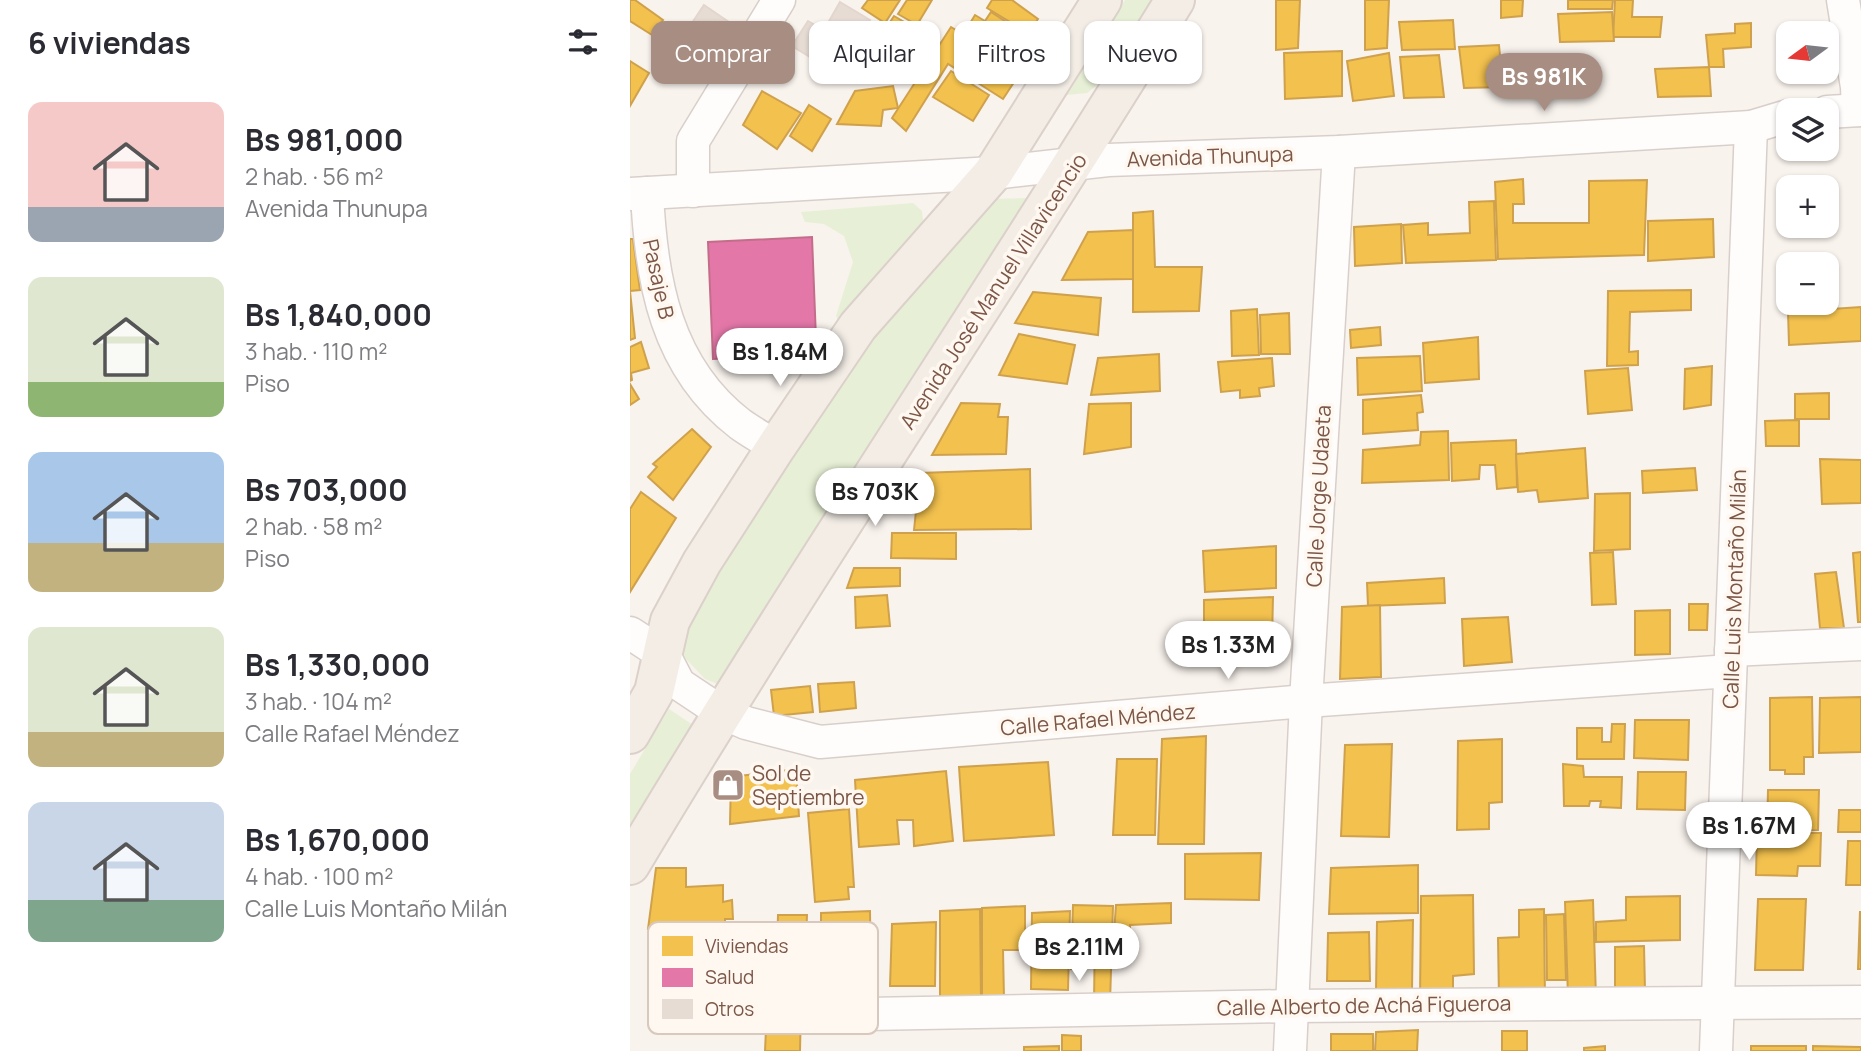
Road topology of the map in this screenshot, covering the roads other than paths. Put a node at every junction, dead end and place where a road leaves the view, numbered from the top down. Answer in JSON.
{"nodes":[{"id":1,"x":779,"y":0,"type":"edge"},
{"id":2,"x":1102,"y":0,"type":"edge"},
{"id":3,"x":1175,"y":0,"type":"edge"},
{"id":4,"x":1843,"y":0,"type":"edge"},
{"id":5,"x":1859,"y":110,"type":"edge"},
{"id":6,"x":1839,"y":111,"type":"edge"},
{"id":7,"x":1776,"y":120,"type":"edge"},
{"id":8,"x":1751,"y":127,"type":"junction"},
{"id":9,"x":1339,"y":152,"type":"junction"},
{"id":10,"x":1075,"y":164,"type":"junction"},
{"id":11,"x":993,"y":173,"type":"junction"},
{"id":12,"x":693,"y":191,"type":"junction"},
{"id":13,"x":638,"y":193,"type":"edge"},
{"id":14,"x":776,"y":447,"type":"junction"},
{"id":15,"x":630,"y":633,"type":"edge"},
{"id":16,"x":1861,"y":644,"type":"edge"},
{"id":17,"x":664,"y":655,"type":"junction"},
{"id":18,"x":1731,"y":661,"type":"junction"},
{"id":19,"x":1306,"y":701,"type":"junction"},
{"id":20,"x":721,"y":712,"type":"junction"},
{"id":21,"x":630,"y":733,"type":"edge"},
{"id":22,"x":630,"y":865,"type":"edge"},
{"id":23,"x":1717,"y":1001,"type":"junction"},
{"id":24,"x":1861,"y":1002,"type":"edge"},
{"id":25,"x":1292,"y":1006,"type":"junction"},
{"id":26,"x":878,"y":1014,"type":"edge"},
{"id":27,"x":1290,"y":1051,"type":"edge"},
{"id":28,"x":1716,"y":1051,"type":"edge"}],
"edges":[{"from":1,"to":12,"type":"street"},
{"from":2,"to":11,"type":"main road"},
{"from":3,"to":10,"type":"main road","name":"Avenida José Manuel Villavicencio"},
{"from":4,"to":5,"type":"street"},
{"from":5,"to":6,"type":"street"},
{"from":7,"to":8,"type":"street","name":"Avenida Thunupa"},
{"from":8,"to":9,"type":"street","name":"Avenida Thunupa"},
{"from":8,"to":18,"type":"street","name":"Calle Luis Montaño Milán"},
{"from":9,"to":10,"type":"street","name":"Avenida Thunupa"},
{"from":9,"to":19,"type":"street","name":"Calle Jorge Udaeta"},
{"from":10,"to":11,"type":"street","name":"Avenida Thunupa"},
{"from":10,"to":20,"type":"main road","name":"Avenida José Manuel Villavicencio"},
{"from":11,"to":12,"type":"street","name":"Avenida Thunupa"},
{"from":11,"to":14,"type":"main road"},
{"from":12,"to":13,"type":"street","name":"Avenida Thunupa"},
{"from":13,"to":14,"type":"street","name":"Pasaje B"},
{"from":14,"to":17,"type":"main road"},
{"from":15,"to":17,"type":"street"},
{"from":16,"to":18,"type":"street","name":"Calle Rafael Méndez"},
{"from":17,"to":20,"type":"street","name":"Calle Rafael Méndez"},
{"from":17,"to":21,"type":"main road"},
{"from":18,"to":19,"type":"street","name":"Calle Rafael Méndez"},
{"from":18,"to":23,"type":"street","name":"Calle Luis Montaño Milán"},
{"from":19,"to":20,"type":"street","name":"Calle Rafael Méndez"},
{"from":19,"to":25,"type":"street","name":"Calle Jorge Udaeta"},
{"from":20,"to":22,"type":"main road","name":"Avenida José Manuel Villavicencio"},
{"from":23,"to":24,"type":"street","name":"Calle Alberto de Achá Figueroa"},
{"from":23,"to":25,"type":"street","name":"Calle Alberto de Achá Figueroa"},
{"from":23,"to":28,"type":"street","name":"Calle Luis Montaño Milán"},
{"from":25,"to":26,"type":"street","name":"Calle Alberto de Achá Figueroa"},
{"from":25,"to":27,"type":"street","name":"Calle Jorge Udaeta"}]}
